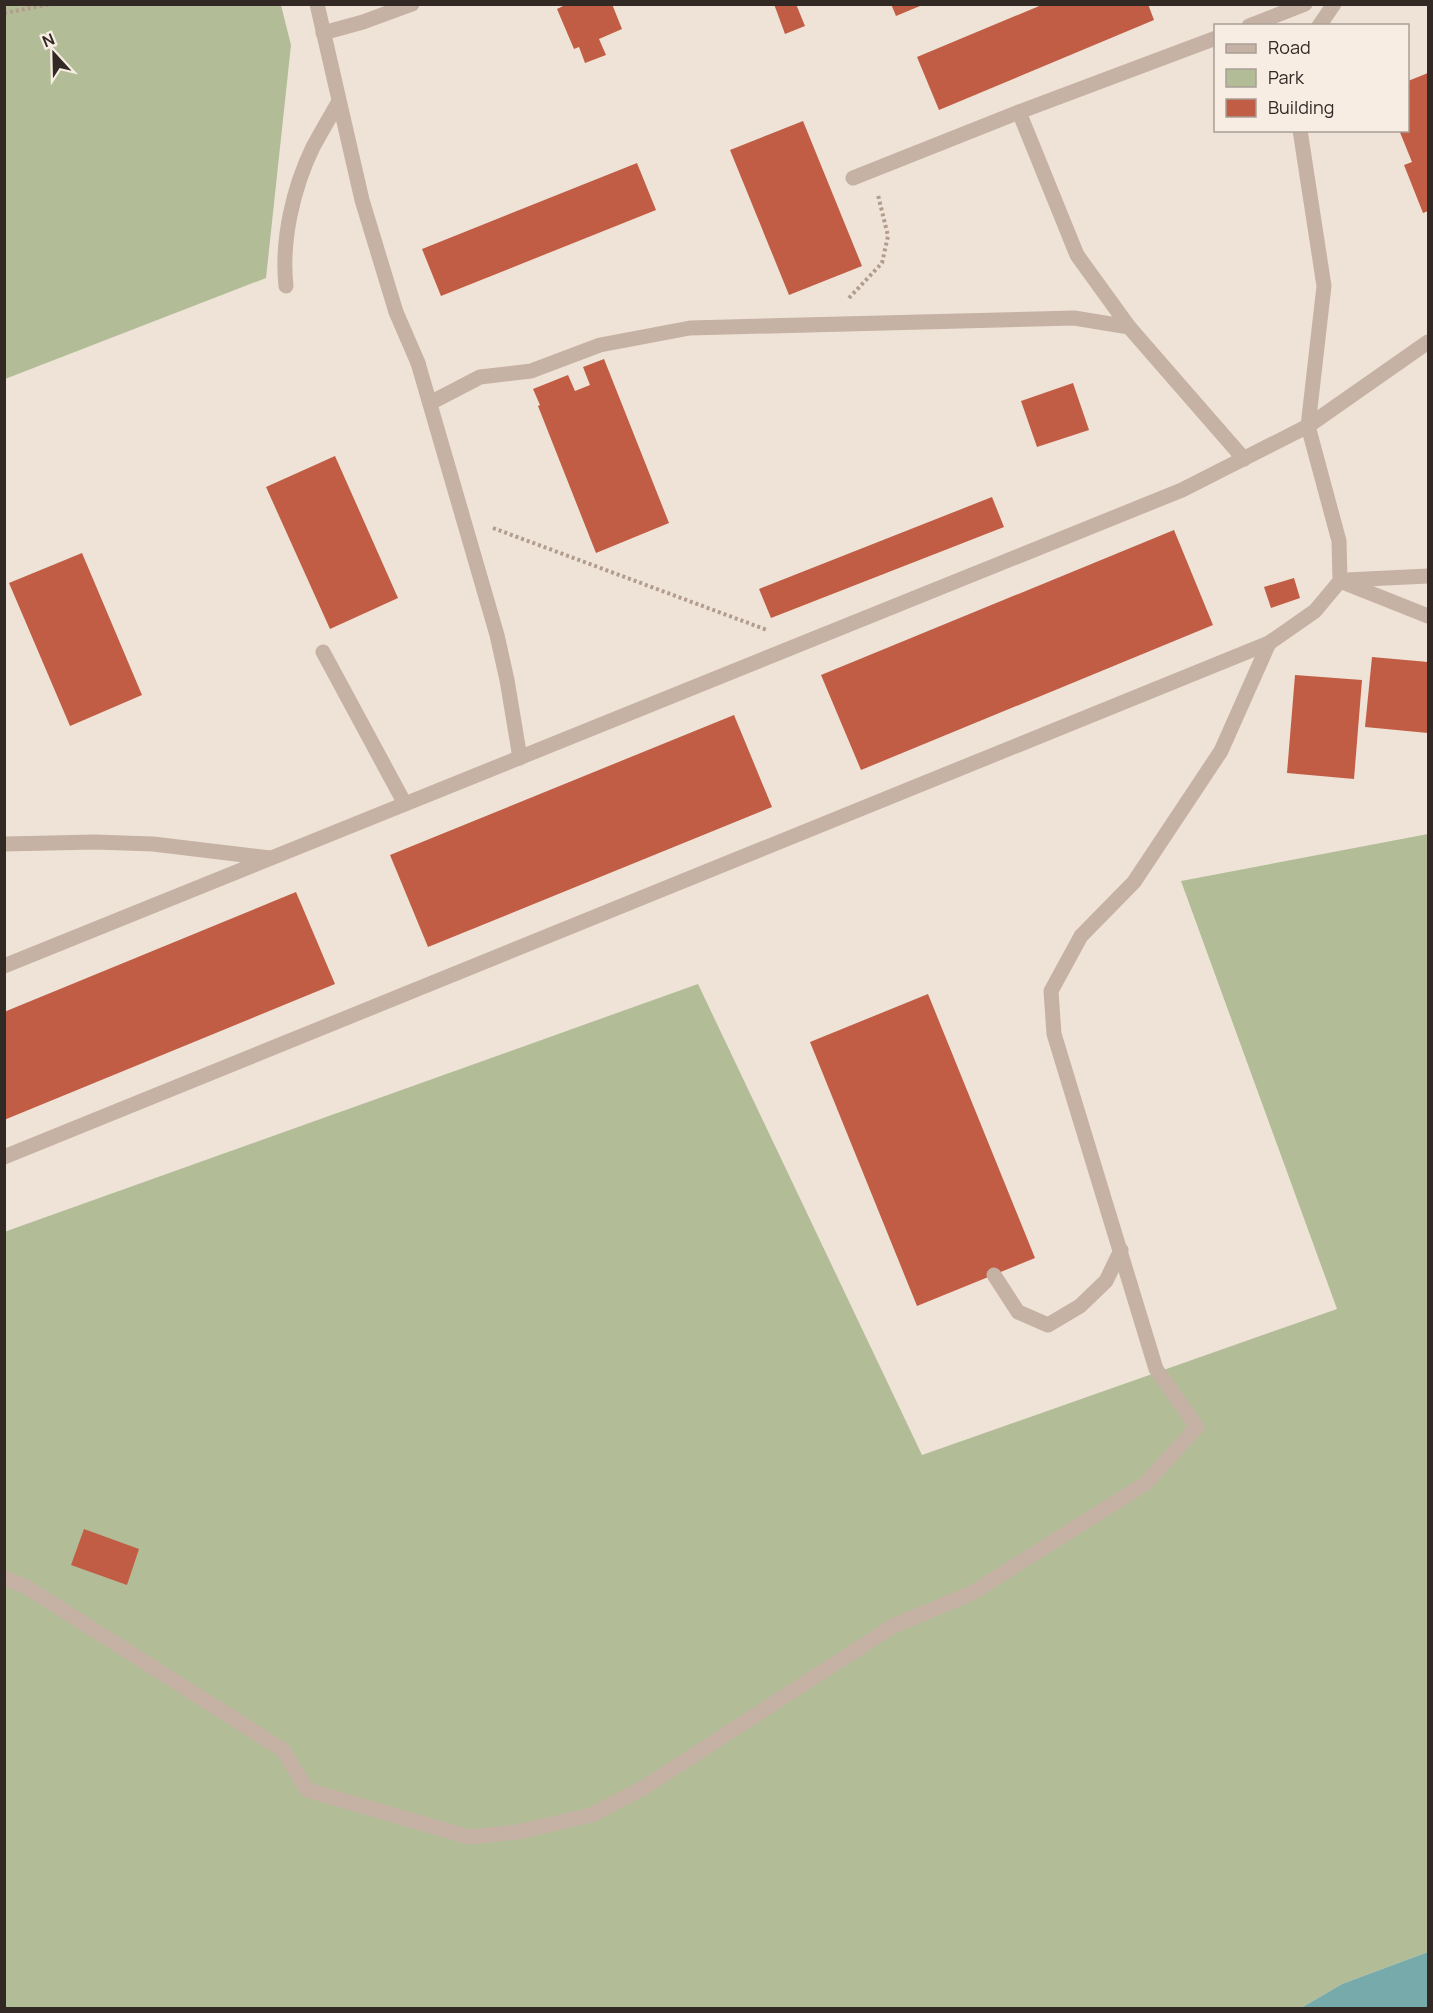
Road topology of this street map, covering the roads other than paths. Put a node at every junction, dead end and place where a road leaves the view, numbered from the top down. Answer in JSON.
{"nodes":[{"id":1,"x":317,"y":4,"type":"edge"},
{"id":2,"x":412,"y":4,"type":"edge"},
{"id":3,"x":1305,"y":4,"type":"edge"},
{"id":4,"x":1334,"y":4,"type":"edge"},
{"id":5,"x":1254,"y":24,"type":"edge"},
{"id":6,"x":1320,"y":24,"type":"edge"},
{"id":7,"x":323,"y":33,"type":"junction"},
{"id":8,"x":1214,"y":38,"type":"edge"},
{"id":9,"x":338,"y":103,"type":"junction"},
{"id":10,"x":1018,"y":112,"type":"junction"},
{"id":11,"x":1300,"y":132,"type":"edge"},
{"id":12,"x":853,"y":178,"type":"dead end"},
{"id":13,"x":286,"y":286,"type":"dead end"},
{"id":14,"x":1129,"y":327,"type":"junction"},
{"id":15,"x":1428,"y":342,"type":"edge"},
{"id":16,"x":430,"y":403,"type":"junction"},
{"id":17,"x":1308,"y":426,"type":"junction"},
{"id":18,"x":1244,"y":459,"type":"junction"},
{"id":19,"x":1428,"y":576,"type":"edge"},
{"id":20,"x":1340,"y":581,"type":"junction"},
{"id":21,"x":1428,"y":616,"type":"edge"},
{"id":22,"x":1269,"y":642,"type":"junction"},
{"id":23,"x":323,"y":652,"type":"dead end"},
{"id":24,"x":520,"y":758,"type":"junction"},
{"id":25,"x":405,"y":804,"type":"junction"},
{"id":26,"x":4,"y":844,"type":"edge"},
{"id":27,"x":273,"y":858,"type":"junction"},
{"id":28,"x":4,"y":966,"type":"edge"},
{"id":29,"x":4,"y":1157,"type":"edge"},
{"id":30,"x":1121,"y":1250,"type":"junction"},
{"id":31,"x":994,"y":1275,"type":"dead end"},
{"id":32,"x":4,"y":1578,"type":"edge"}],
"edges":[{"from":1,"to":7,"type":"street"},
{"from":2,"to":7,"type":"street"},
{"from":3,"to":5,"type":"street"},
{"from":4,"to":6,"type":"street"},
{"from":7,"to":9,"type":"street"},
{"from":8,"to":10,"type":"street"},
{"from":9,"to":13,"type":"street"},
{"from":9,"to":16,"type":"street"},
{"from":10,"to":12,"type":"street"},
{"from":10,"to":14,"type":"street"},
{"from":11,"to":17,"type":"street"},
{"from":14,"to":16,"type":"street"},
{"from":14,"to":18,"type":"street"},
{"from":15,"to":17,"type":"street"},
{"from":16,"to":24,"type":"street"},
{"from":17,"to":18,"type":"street"},
{"from":17,"to":20,"type":"street"},
{"from":18,"to":24,"type":"street"},
{"from":19,"to":20,"type":"street"},
{"from":20,"to":21,"type":"street"},
{"from":20,"to":22,"type":"street"},
{"from":22,"to":29,"type":"street"},
{"from":22,"to":30,"type":"street"},
{"from":23,"to":25,"type":"street"},
{"from":24,"to":25,"type":"street"},
{"from":25,"to":27,"type":"street"},
{"from":26,"to":27,"type":"street"},
{"from":27,"to":28,"type":"street"},
{"from":30,"to":31,"type":"street"},
{"from":30,"to":32,"type":"street"}]}
